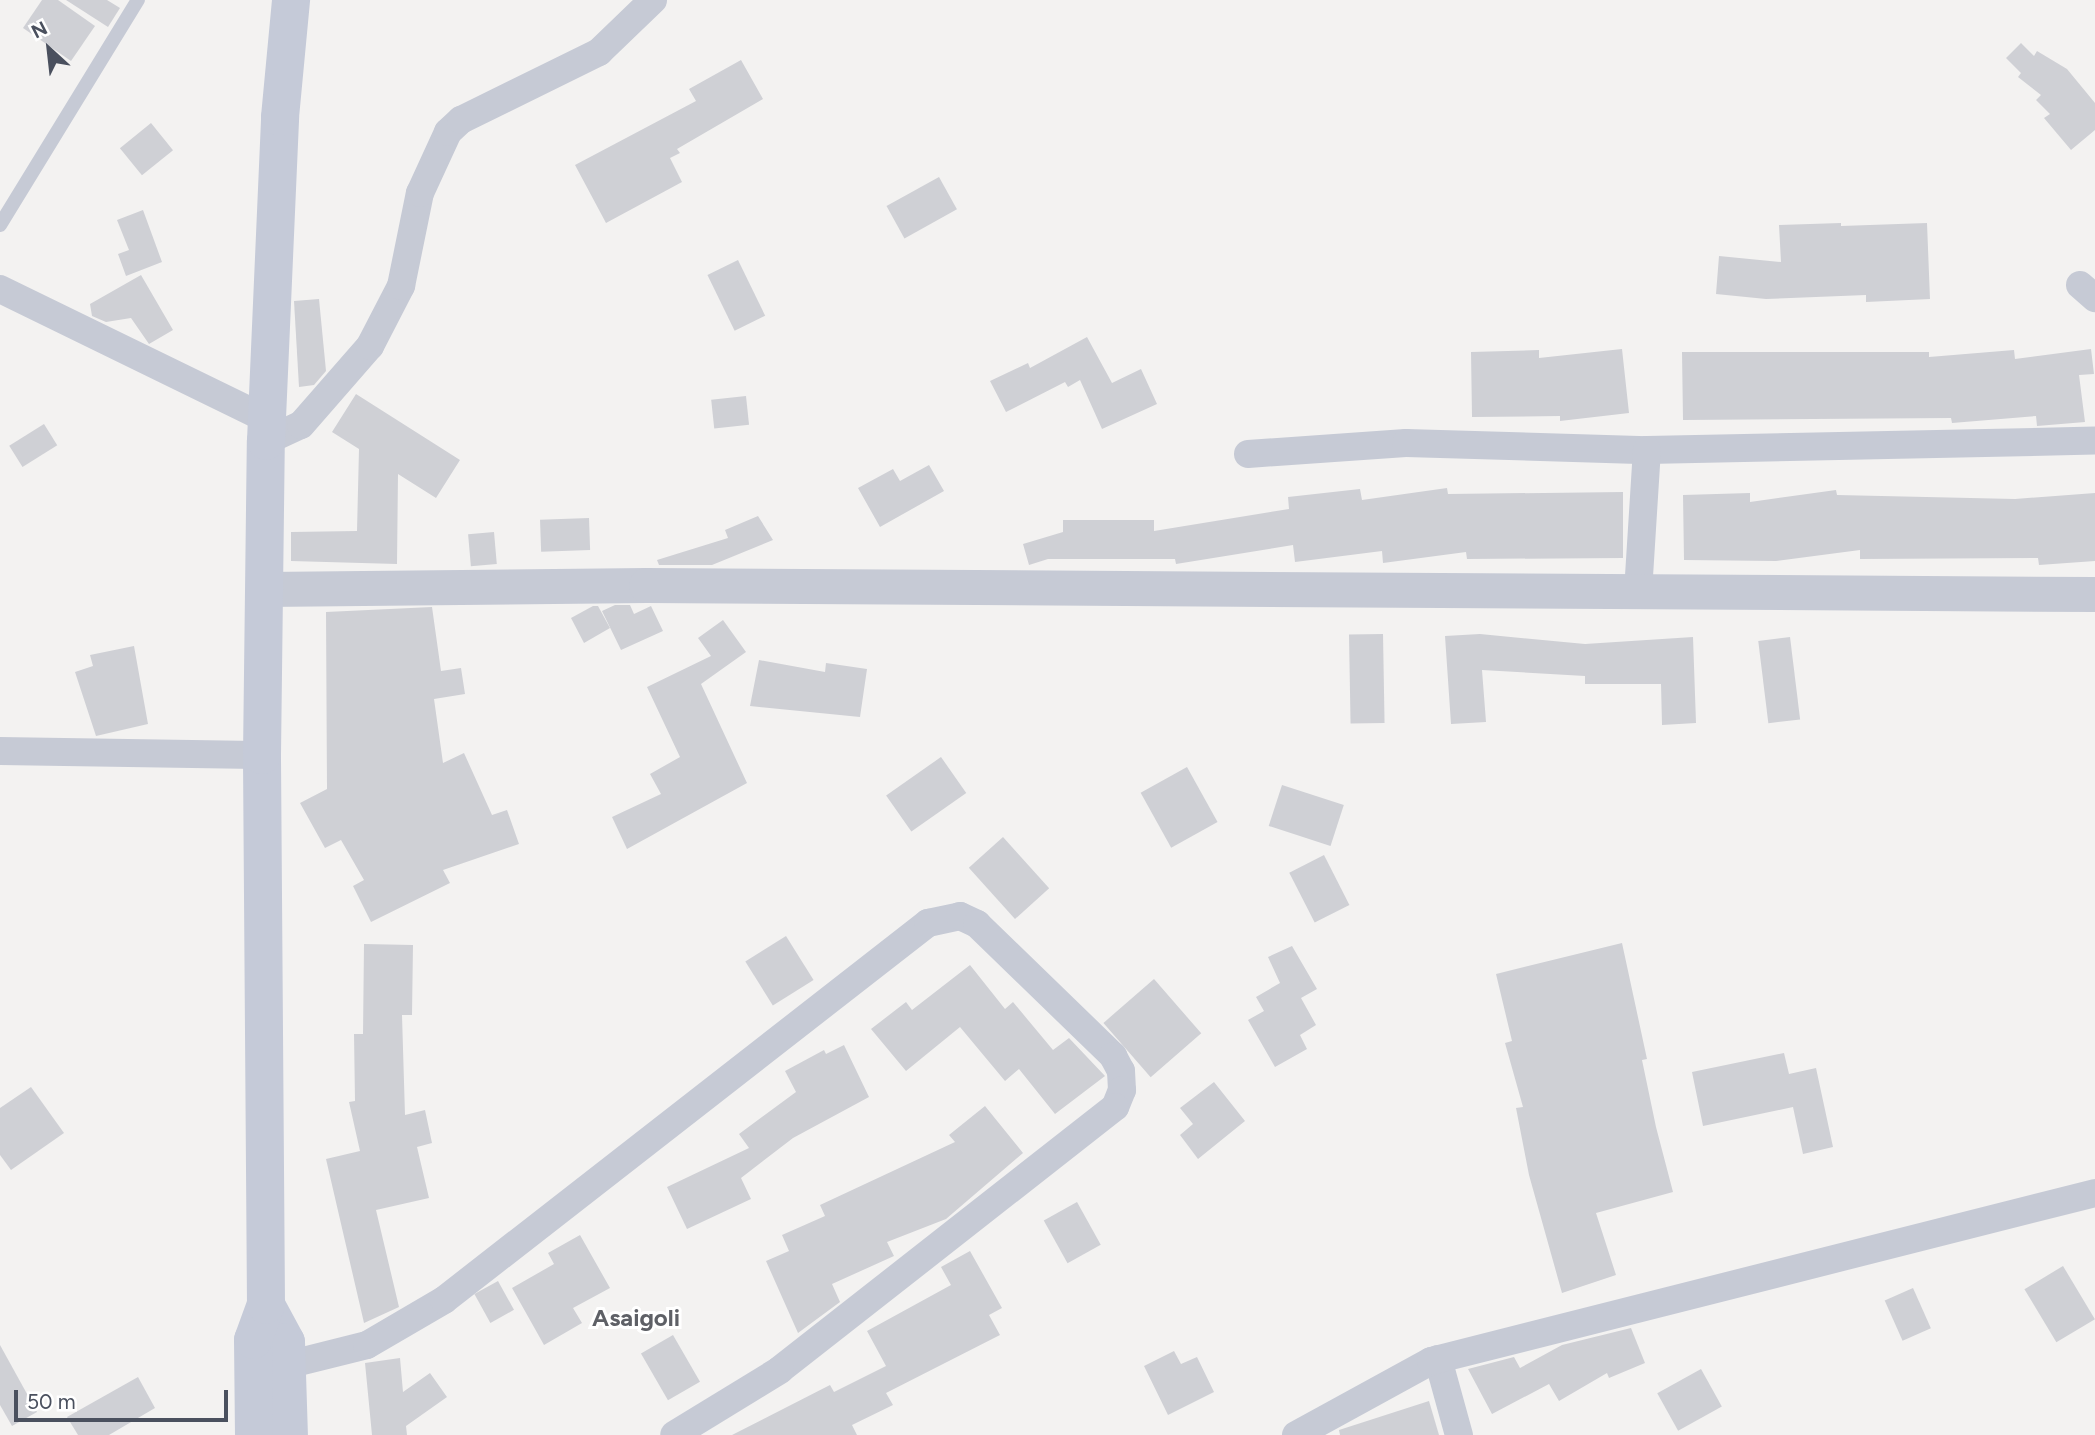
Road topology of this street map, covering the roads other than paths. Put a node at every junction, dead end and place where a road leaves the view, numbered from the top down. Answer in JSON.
{"nodes":[{"id":1,"x":138,"y":0,"type":"edge"},
{"id":2,"x":291,"y":0,"type":"edge"},
{"id":3,"x":653,"y":0,"type":"edge"},
{"id":4,"x":0,"y":225,"type":"edge"},
{"id":5,"x":0,"y":289,"type":"edge"},
{"id":6,"x":267,"y":431,"type":"junction"},
{"id":7,"x":2095,"y":441,"type":"edge"},
{"id":8,"x":1647,"y":450,"type":"junction"},
{"id":9,"x":1248,"y":454,"type":"dead end"},
{"id":10,"x":265,"y":589,"type":"junction"},
{"id":11,"x":1638,"y":592,"type":"junction"},
{"id":12,"x":2095,"y":594,"type":"edge"},
{"id":13,"x":0,"y":751,"type":"edge"},
{"id":14,"x":262,"y":755,"type":"junction"},
{"id":15,"x":2095,"y":1193,"type":"edge"},
{"id":16,"x":266,"y":1305,"type":"junction"},
{"id":17,"x":1438,"y":1359,"type":"junction"},
{"id":18,"x":286,"y":1365,"type":"junction"},
{"id":19,"x":254,"y":1435,"type":"edge"},
{"id":20,"x":289,"y":1435,"type":"edge"},
{"id":21,"x":674,"y":1435,"type":"edge"},
{"id":22,"x":1296,"y":1435,"type":"edge"},
{"id":23,"x":1459,"y":1435,"type":"edge"}],
"edges":[{"from":1,"to":4,"type":"lane"},
{"from":2,"to":6,"type":"main road"},
{"from":3,"to":6,"type":"street"},
{"from":5,"to":6,"type":"street"},
{"from":6,"to":10,"type":"main road"},
{"from":7,"to":8,"type":"street"},
{"from":8,"to":9,"type":"street"},
{"from":8,"to":11,"type":"street"},
{"from":10,"to":11,"type":"street"},
{"from":10,"to":14,"type":"main road"},
{"from":11,"to":12,"type":"street"},
{"from":13,"to":14,"type":"street"},
{"from":14,"to":16,"type":"main road"},
{"from":15,"to":17,"type":"street"},
{"from":16,"to":18,"type":"main road"},
{"from":16,"to":19,"type":"main road"},
{"from":17,"to":22,"type":"street"},
{"from":17,"to":23,"type":"street"},
{"from":18,"to":20,"type":"main road"},
{"from":18,"to":21,"type":"street"}]}
